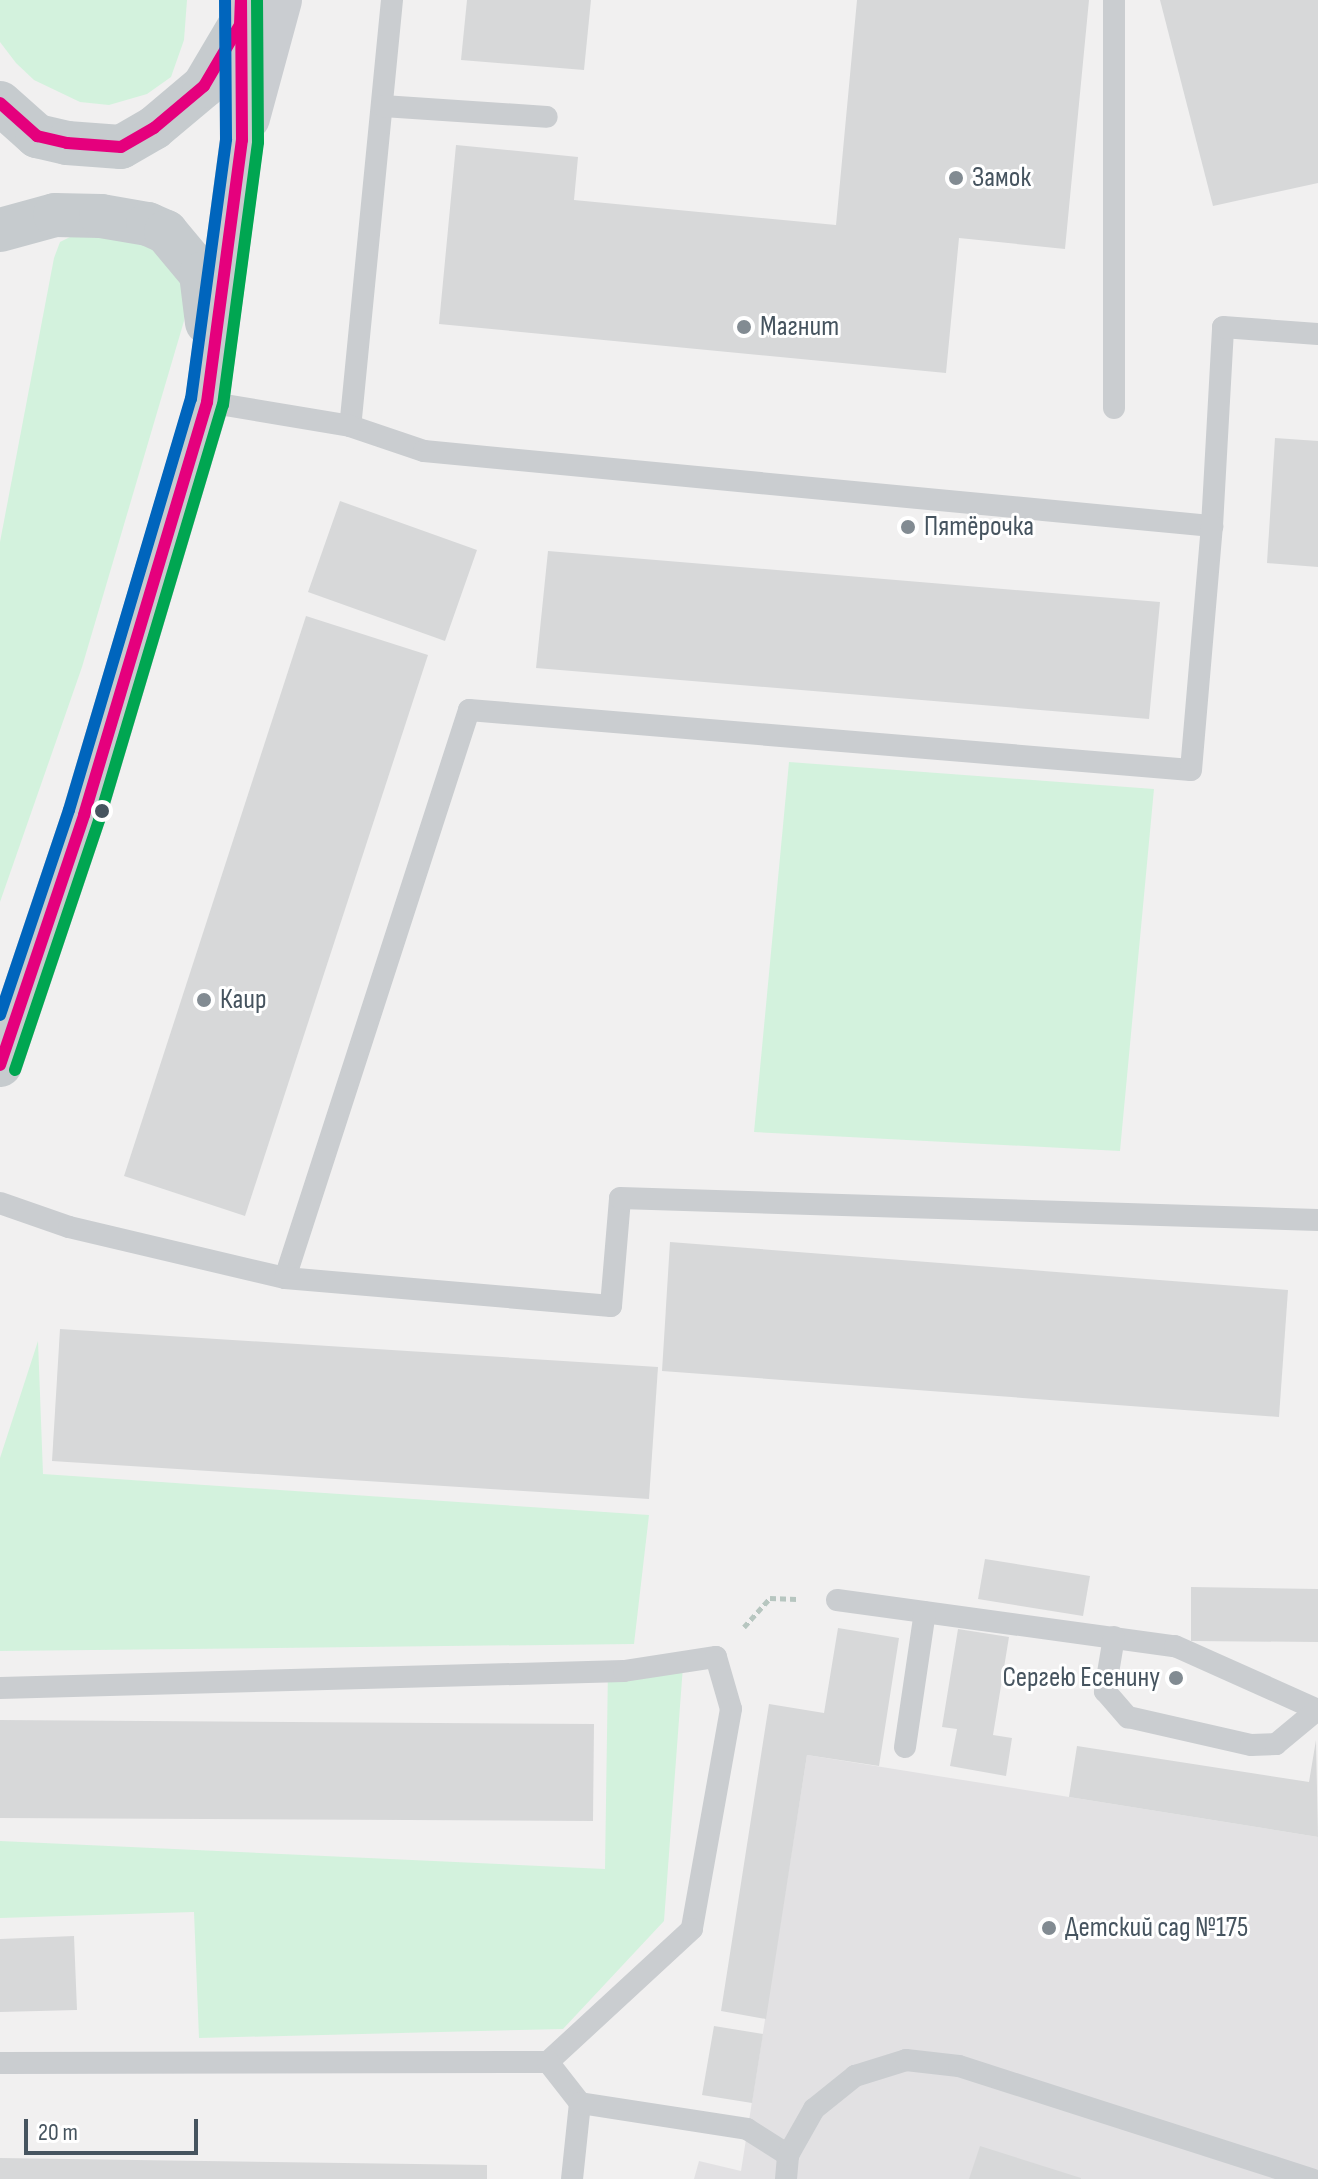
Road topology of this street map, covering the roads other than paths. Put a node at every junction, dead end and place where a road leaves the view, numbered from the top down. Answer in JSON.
{"nodes":[{"id":1,"x":280,"y":0,"type":"edge"},
{"id":2,"x":392,"y":0,"type":"edge"},
{"id":3,"x":1114,"y":0,"type":"edge"},
{"id":4,"x":240,"y":12,"type":"edge"},
{"id":5,"x":0,"y":103,"type":"edge"},
{"id":6,"x":383,"y":106,"type":"junction"},
{"id":7,"x":547,"y":117,"type":"dead end"},
{"id":8,"x":242,"y":140,"type":"junction"},
{"id":9,"x":0,"y":230,"type":"edge"},
{"id":10,"x":1318,"y":334,"type":"edge"},
{"id":11,"x":207,"y":402,"type":"junction"},
{"id":12,"x":1114,"y":408,"type":"dead end"},
{"id":13,"x":350,"y":426,"type":"junction"},
{"id":14,"x":1212,"y":526,"type":"junction"},
{"id":15,"x":0,"y":1065,"type":"edge"},
{"id":16,"x":0,"y":1203,"type":"edge"},
{"id":17,"x":1318,"y":1220,"type":"edge"},
{"id":18,"x":285,"y":1278,"type":"junction"},
{"id":19,"x":837,"y":1600,"type":"road end"},
{"id":20,"x":925,"y":1612,"type":"junction"},
{"id":21,"x":1114,"y":1637,"type":"junction"},
{"id":22,"x":0,"y":1688,"type":"edge"},
{"id":23,"x":1317,"y":1710,"type":"edge"},
{"id":24,"x":905,"y":1747,"type":"dead end"},
{"id":25,"x":548,"y":2062,"type":"junction"},
{"id":26,"x":0,"y":2063,"type":"edge"},
{"id":27,"x":580,"y":2103,"type":"junction"},
{"id":28,"x":788,"y":2155,"type":"junction"},
{"id":29,"x":572,"y":2179,"type":"edge"},
{"id":30,"x":786,"y":2179,"type":"edge"},
{"id":31,"x":1312,"y":2179,"type":"edge"}],
"edges":[{"from":1,"to":8,"type":"street"},
{"from":2,"to":6,"type":"lane"},
{"from":3,"to":12,"type":"lane"},
{"from":4,"to":5,"type":"main road"},
{"from":4,"to":8,"type":"main road"},
{"from":6,"to":7,"type":"lane"},
{"from":6,"to":13,"type":"lane"},
{"from":8,"to":11,"type":"main road"},
{"from":9,"to":11,"type":"main road"},
{"from":10,"to":14,"type":"lane"},
{"from":11,"to":13,"type":"lane"},
{"from":11,"to":15,"type":"main road"},
{"from":13,"to":14,"type":"lane"},
{"from":14,"to":18,"type":"lane"},
{"from":16,"to":18,"type":"lane"},
{"from":17,"to":18,"type":"lane"},
{"from":19,"to":20,"type":"lane"},
{"from":20,"to":21,"type":"lane"},
{"from":20,"to":24,"type":"lane"},
{"from":21,"to":23,"type":"lane"},
{"from":21,"to":23,"type":"lane"},
{"from":22,"to":25,"type":"lane"},
{"from":25,"to":26,"type":"lane"},
{"from":25,"to":27,"type":"lane"},
{"from":27,"to":28,"type":"lane"},
{"from":27,"to":29,"type":"lane"},
{"from":28,"to":30,"type":"lane"},
{"from":28,"to":31,"type":"lane"}]}
